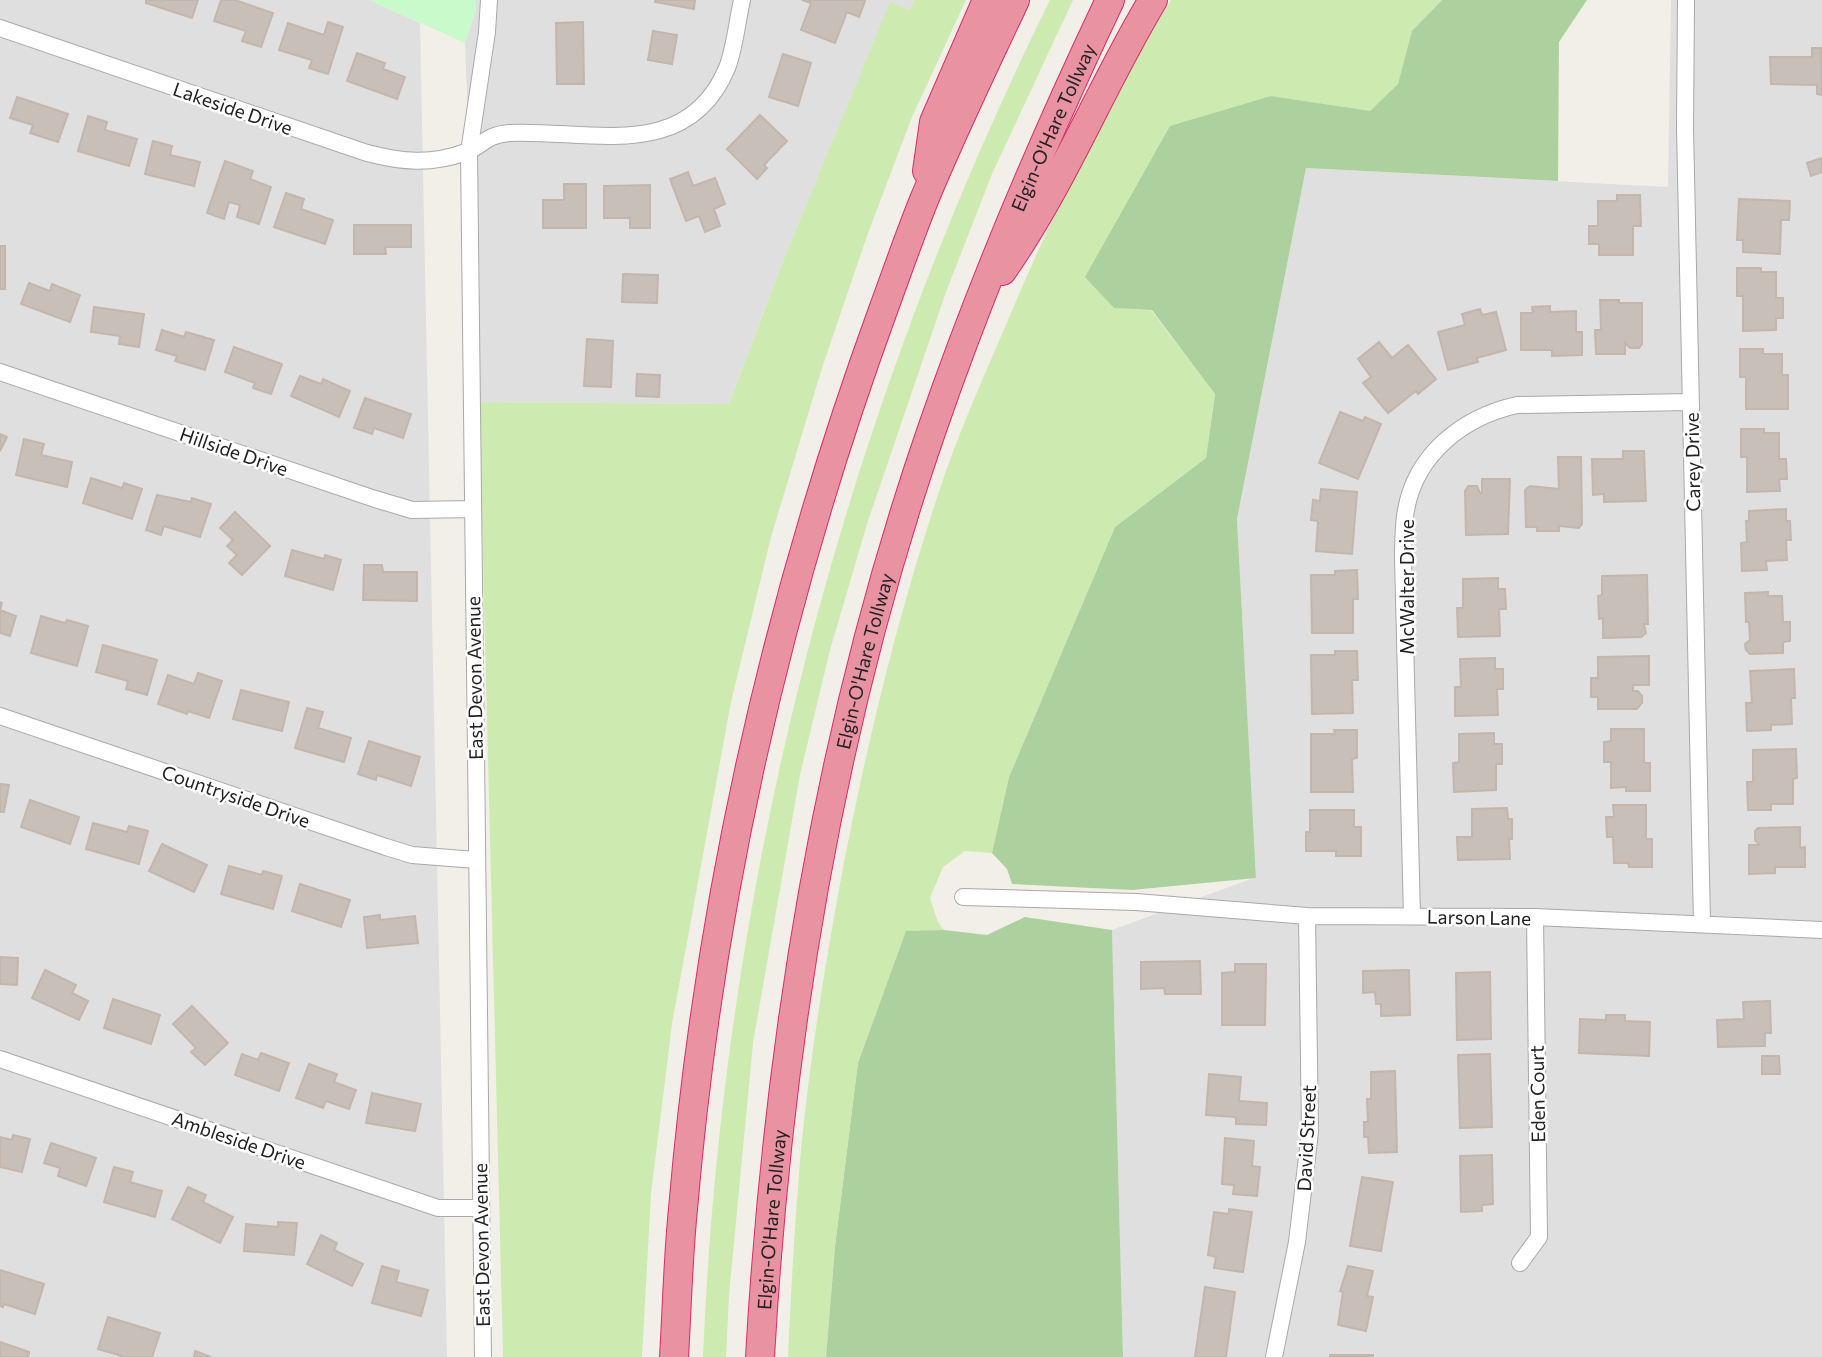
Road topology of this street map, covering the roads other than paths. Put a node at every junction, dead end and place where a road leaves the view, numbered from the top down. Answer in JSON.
{"nodes":[{"id":1,"x":489,"y":0,"type":"edge"},
{"id":2,"x":742,"y":0,"type":"edge"},
{"id":3,"x":987,"y":0,"type":"edge"},
{"id":4,"x":1015,"y":0,"type":"edge"},
{"id":5,"x":1110,"y":0,"type":"edge"},
{"id":6,"x":1153,"y":0,"type":"edge"},
{"id":7,"x":1686,"y":0,"type":"edge"},
{"id":8,"x":0,"y":28,"type":"edge"},
{"id":9,"x":469,"y":152,"type":"junction"},
{"id":10,"x":924,"y":200,"type":"junction"},
{"id":11,"x":975,"y":310,"type":"junction"},
{"id":12,"x":0,"y":372,"type":"edge"},
{"id":13,"x":1690,"y":402,"type":"junction"},
{"id":14,"x":472,"y":509,"type":"junction"},
{"id":15,"x":0,"y":716,"type":"edge"},
{"id":16,"x":476,"y":860,"type":"junction"},
{"id":17,"x":962,"y":897,"type":"dead end"},
{"id":18,"x":1307,"y":916,"type":"junction"},
{"id":19,"x":1412,"y":916,"type":"junction"},
{"id":20,"x":1535,"y":917,"type":"junction"},
{"id":21,"x":1702,"y":923,"type":"junction"},
{"id":22,"x":1822,"y":930,"type":"edge"},
{"id":23,"x":0,"y":1059,"type":"edge"},
{"id":24,"x":480,"y":1208,"type":"junction"},
{"id":25,"x":1520,"y":1263,"type":"dead end"},
{"id":26,"x":483,"y":1357,"type":"edge"},
{"id":27,"x":674,"y":1357,"type":"edge"},
{"id":28,"x":760,"y":1357,"type":"edge"},
{"id":29,"x":1275,"y":1357,"type":"edge"}],
"edges":[{"from":1,"to":9,"type":"street","name":"East Devon Avenue"},
{"from":2,"to":9,"type":"street","name":"Lakeside Drive"},
{"from":3,"to":10,"type":"highway"},
{"from":4,"to":10,"type":"highway"},
{"from":5,"to":11,"type":"highway","name":"Elgin-O'Hare Tollway"},
{"from":6,"to":11,"type":"highway"},
{"from":7,"to":13,"type":"street","name":"Carey Drive"},
{"from":8,"to":9,"type":"street","name":"Lakeside Drive"},
{"from":9,"to":14,"type":"street","name":"East Devon Avenue"},
{"from":10,"to":27,"type":"highway"},
{"from":11,"to":28,"type":"highway","name":"Elgin-O'Hare Tollway"},
{"from":12,"to":14,"type":"street","name":"Hillside Drive"},
{"from":13,"to":19,"type":"street","name":"McWalter Drive"},
{"from":13,"to":21,"type":"street","name":"Carey Drive"},
{"from":14,"to":16,"type":"street","name":"East Devon Avenue"},
{"from":15,"to":16,"type":"street","name":"Countryside Drive"},
{"from":16,"to":24,"type":"street","name":"East Devon Avenue"},
{"from":17,"to":18,"type":"street","name":"Larson Lane"},
{"from":18,"to":19,"type":"street","name":"Larson Lane"},
{"from":18,"to":29,"type":"street","name":"David Street"},
{"from":19,"to":20,"type":"street","name":"Larson Lane"},
{"from":20,"to":21,"type":"street","name":"Larson Lane"},
{"from":20,"to":25,"type":"street","name":"Eden Court"},
{"from":21,"to":22,"type":"street","name":"Larson Lane"},
{"from":23,"to":24,"type":"street","name":"Ambleside Drive"},
{"from":24,"to":26,"type":"street","name":"East Devon Avenue"}]}
